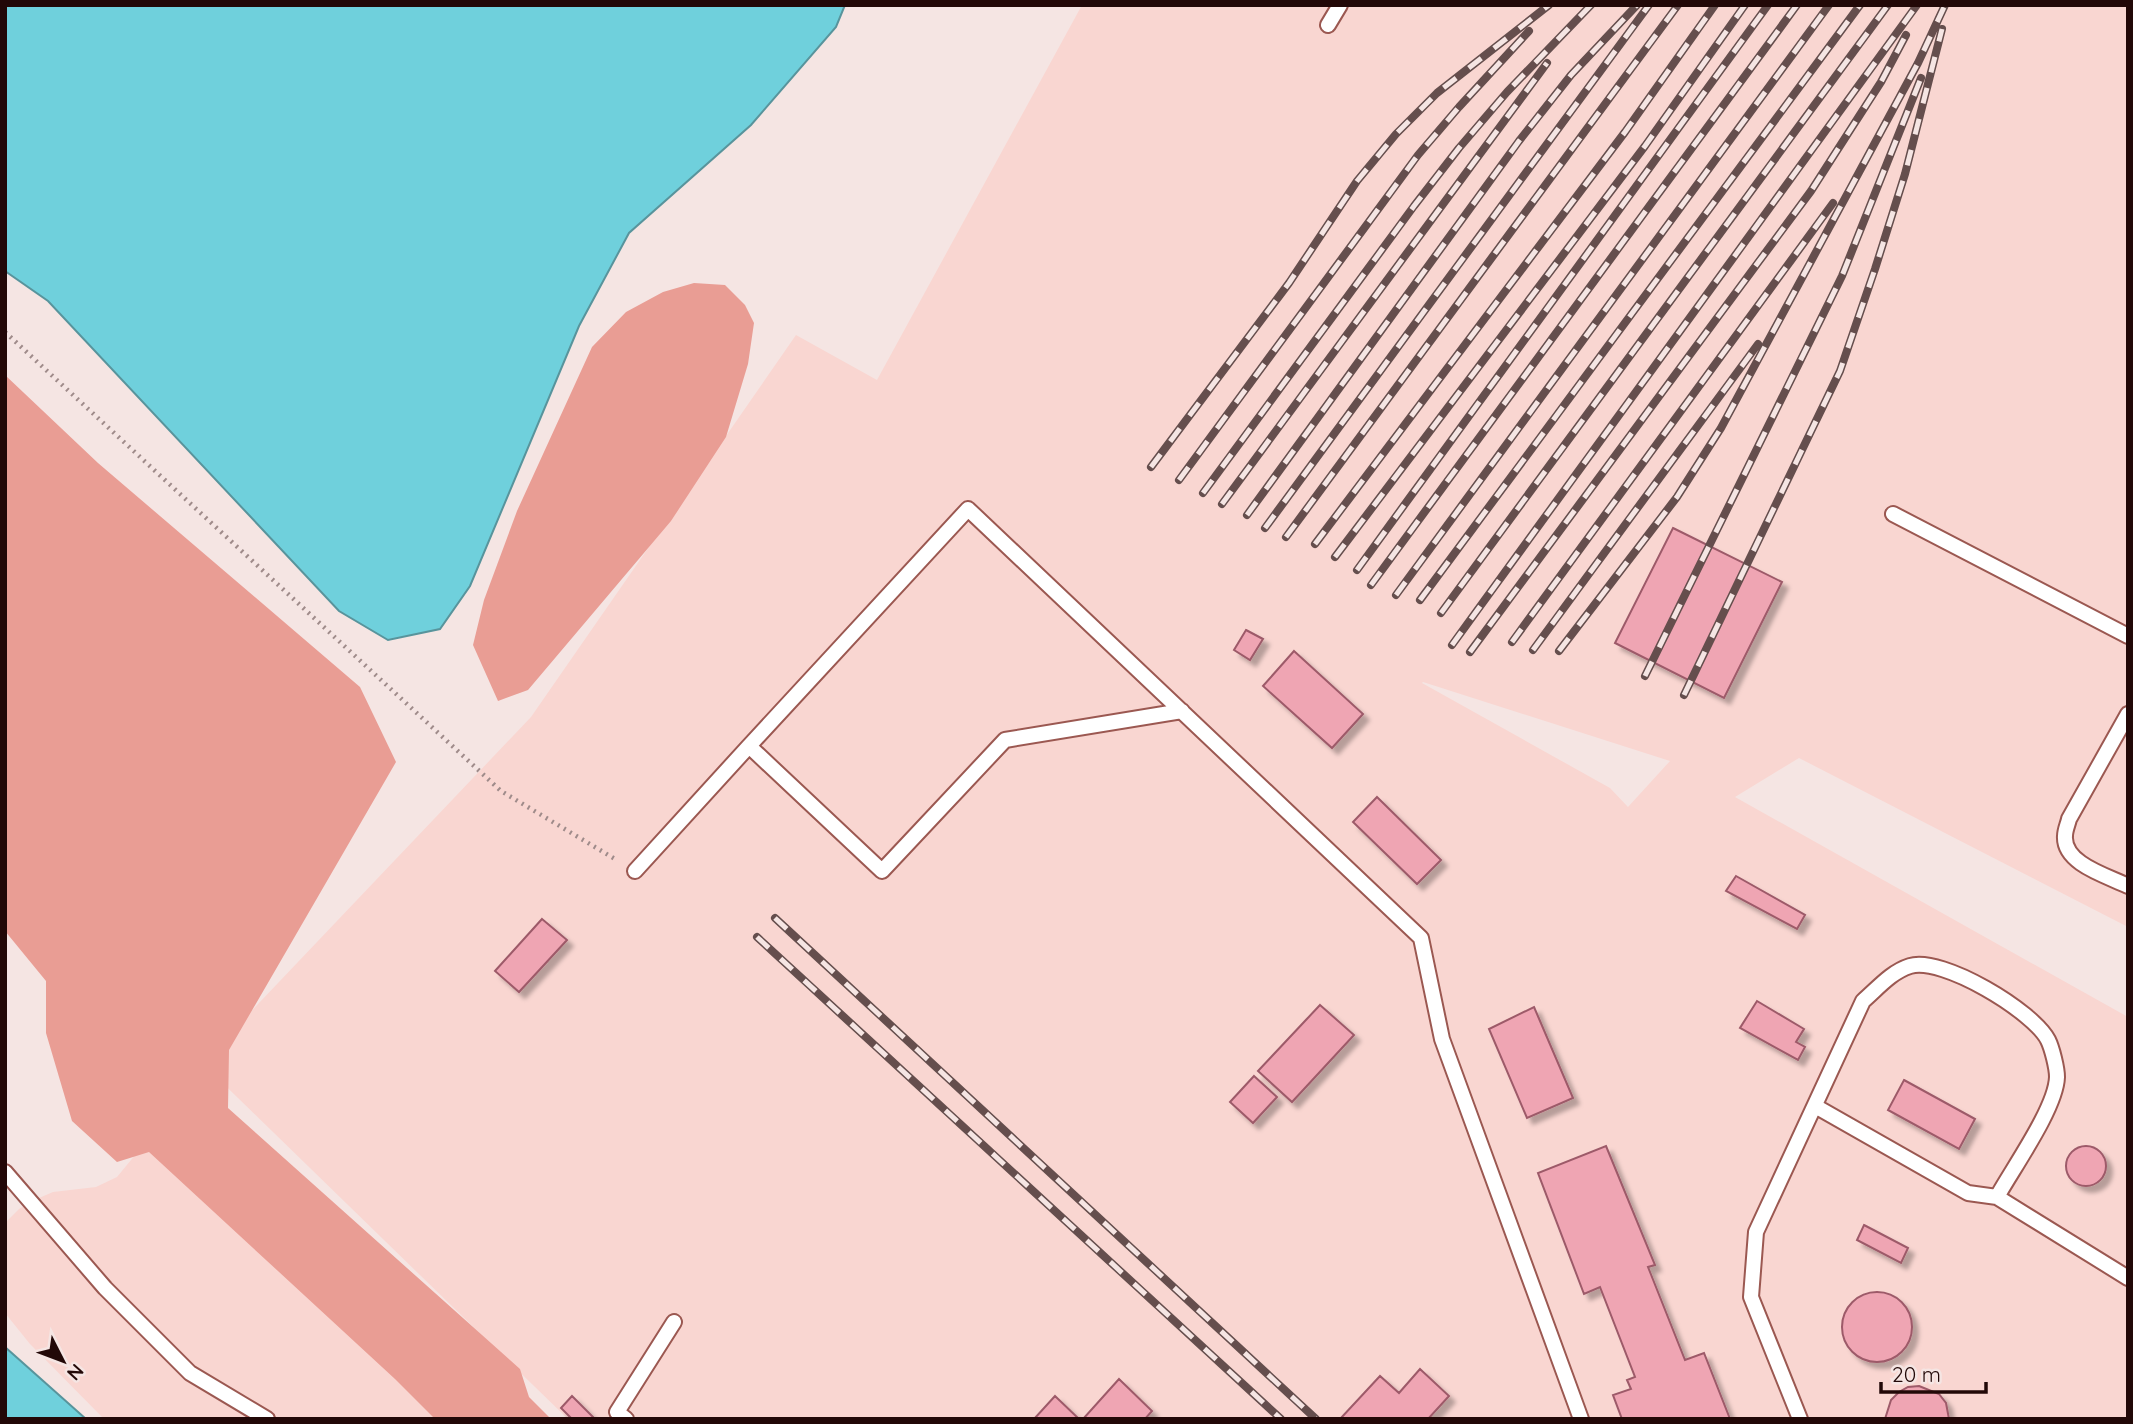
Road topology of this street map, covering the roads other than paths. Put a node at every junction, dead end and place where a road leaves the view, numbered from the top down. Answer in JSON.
{"nodes":[{"id":1,"x":1340,"y":5,"type":"edge"},
{"id":2,"x":1328,"y":25,"type":"dead end"},
{"id":3,"x":1893,"y":514,"type":"dead end"},
{"id":4,"x":2128,"y":636,"type":"edge"},
{"id":5,"x":1182,"y":711,"type":"junction"},
{"id":6,"x":2128,"y":714,"type":"edge"},
{"id":7,"x":749,"y":746,"type":"junction"},
{"id":8,"x":635,"y":871,"type":"road end"},
{"id":9,"x":2128,"y":886,"type":"edge"},
{"id":10,"x":1815,"y":1106,"type":"junction"},
{"id":11,"x":5,"y":1172,"type":"edge"},
{"id":12,"x":1997,"y":1196,"type":"junction"},
{"id":13,"x":2128,"y":1278,"type":"edge"},
{"id":14,"x":674,"y":1322,"type":"dead end"},
{"id":15,"x":267,"y":1419,"type":"edge"},
{"id":16,"x":626,"y":1419,"type":"edge"},
{"id":17,"x":1581,"y":1419,"type":"edge"},
{"id":18,"x":1800,"y":1419,"type":"edge"}],
"edges":[{"from":1,"to":2,"type":"lane"},
{"from":3,"to":4,"type":"lane"},
{"from":5,"to":7,"type":"lane"},
{"from":5,"to":7,"type":"lane"},
{"from":5,"to":17,"type":"lane"},
{"from":6,"to":9,"type":"lane"},
{"from":7,"to":8,"type":"lane"},
{"from":10,"to":12,"type":"lane"},
{"from":10,"to":12,"type":"lane"},
{"from":10,"to":18,"type":"lane"},
{"from":11,"to":15,"type":"lane"},
{"from":12,"to":13,"type":"lane"},
{"from":14,"to":16,"type":"lane"}]}
